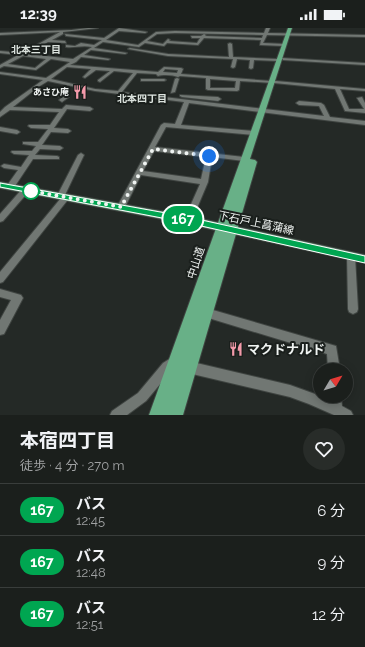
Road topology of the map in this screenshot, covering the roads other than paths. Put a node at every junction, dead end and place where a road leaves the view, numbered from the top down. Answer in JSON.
{"nodes":[{"id":1,"x":13,"y":28,"type":"edge"},
{"id":2,"x":48,"y":28,"type":"edge"},
{"id":3,"x":94,"y":28,"type":"edge"},
{"id":4,"x":262,"y":28,"type":"edge"},
{"id":5,"x":267,"y":28,"type":"edge"},
{"id":6,"x":120,"y":29,"type":"edge"},
{"id":7,"x":175,"y":30,"type":"edge"},
{"id":8,"x":207,"y":30,"type":"edge"},
{"id":9,"x":231,"y":30,"type":"edge"},
{"id":10,"x":62,"y":31,"type":"edge"},
{"id":11,"x":46,"y":32,"type":"junction"},
{"id":12,"x":146,"y":32,"type":"dead end"},
{"id":13,"x":0,"y":34,"type":"edge"},
{"id":14,"x":6,"y":34,"type":"junction"},
{"id":15,"x":112,"y":34,"type":"junction"},
{"id":16,"x":266,"y":34,"type":"junction"},
{"id":17,"x":289,"y":34,"type":"edge"},
{"id":18,"x":119,"y":35,"type":"dead end"},
{"id":19,"x":365,"y":36,"type":"edge"},
{"id":20,"x":0,"y":37,"type":"edge"},
{"id":21,"x":171,"y":37,"type":"junction"},
{"id":22,"x":202,"y":37,"type":"junction"},
{"id":23,"x":263,"y":39,"type":"junction"},
{"id":24,"x":104,"y":40,"type":"junction"},
{"id":25,"x":48,"y":41,"type":"junction"},
{"id":26,"x":144,"y":42,"type":"junction"},
{"id":27,"x":166,"y":42,"type":"junction"},
{"id":28,"x":198,"y":44,"type":"junction"},
{"id":29,"x":230,"y":44,"type":"dead end"},
{"id":30,"x":96,"y":46,"type":"junction"},
{"id":31,"x":129,"y":47,"type":"junction"},
{"id":32,"x":91,"y":49,"type":"junction"},
{"id":33,"x":0,"y":52,"type":"edge"},
{"id":34,"x":125,"y":53,"type":"junction"},
{"id":35,"x":22,"y":54,"type":"junction"},
{"id":36,"x":81,"y":56,"type":"junction"},
{"id":37,"x":196,"y":57,"type":"junction"},
{"id":38,"x":50,"y":58,"type":"junction"},
{"id":39,"x":233,"y":58,"type":"junction"},
{"id":40,"x":108,"y":59,"type":"dead end"},
{"id":41,"x":252,"y":59,"type":"junction"},
{"id":42,"x":121,"y":60,"type":"dead end"},
{"id":43,"x":281,"y":60,"type":"junction"},
{"id":44,"x":75,"y":61,"type":"junction"},
{"id":45,"x":365,"y":64,"type":"edge"},
{"id":46,"x":2,"y":66,"type":"edge"},
{"id":47,"x":66,"y":66,"type":"junction"},
{"id":48,"x":233,"y":66,"type":"dead end"},
{"id":49,"x":251,"y":68,"type":"dead end"},
{"id":50,"x":94,"y":69,"type":"junction"},
{"id":51,"x":112,"y":71,"type":"junction"},
{"id":52,"x":0,"y":73,"type":"edge"},
{"id":53,"x":135,"y":73,"type":"junction"},
{"id":54,"x":158,"y":75,"type":"junction"},
{"id":55,"x":170,"y":76,"type":"junction"},
{"id":56,"x":85,"y":77,"type":"dead end"},
{"id":57,"x":178,"y":78,"type":"junction"},
{"id":58,"x":208,"y":78,"type":"junction"},
{"id":59,"x":48,"y":79,"type":"junction"},
{"id":60,"x":144,"y":80,"type":"dead end"},
{"id":61,"x":166,"y":80,"type":"junction"},
{"id":62,"x":238,"y":80,"type":"junction"},
{"id":63,"x":100,"y":81,"type":"dead end"},
{"id":64,"x":274,"y":82,"type":"junction"},
{"id":65,"x":337,"y":88,"type":"junction"},
{"id":66,"x":31,"y":90,"type":"junction"},
{"id":67,"x":365,"y":90,"type":"edge"},
{"id":68,"x":173,"y":92,"type":"dead end"},
{"id":69,"x":119,"y":94,"type":"junction"},
{"id":70,"x":190,"y":95,"type":"junction"},
{"id":71,"x":182,"y":96,"type":"dead end"},
{"id":72,"x":360,"y":98,"type":"dead end"},
{"id":73,"x":218,"y":99,"type":"dead end"},
{"id":74,"x":62,"y":100,"type":"dead end"},
{"id":75,"x":187,"y":102,"type":"junction"},
{"id":76,"x":299,"y":103,"type":"dead end"},
{"id":77,"x":7,"y":108,"type":"junction"},
{"id":78,"x":365,"y":108,"type":"edge"},
{"id":79,"x":90,"y":109,"type":"dead end"},
{"id":80,"x":63,"y":110,"type":"junction"},
{"id":81,"x":264,"y":111,"type":"junction"},
{"id":82,"x":365,"y":111,"type":"edge"},
{"id":83,"x":0,"y":115,"type":"edge"},
{"id":84,"x":328,"y":119,"type":"junction"},
{"id":85,"x":365,"y":123,"type":"edge"},
{"id":86,"x":31,"y":126,"type":"dead end"},
{"id":87,"x":177,"y":127,"type":"junction"},
{"id":88,"x":0,"y":129,"type":"edge"},
{"id":89,"x":51,"y":129,"type":"junction"},
{"id":90,"x":68,"y":131,"type":"dead end"},
{"id":91,"x":18,"y":132,"type":"dead end"},
{"id":92,"x":254,"y":133,"type":"junction"},
{"id":93,"x":24,"y":143,"type":"dead end"},
{"id":94,"x":39,"y":146,"type":"junction"},
{"id":95,"x":60,"y":148,"type":"dead end"},
{"id":96,"x":153,"y":149,"type":"junction"},
{"id":97,"x":14,"y":152,"type":"dead end"},
{"id":98,"x":32,"y":155,"type":"junction"},
{"id":99,"x":81,"y":155,"type":"dead end"},
{"id":100,"x":209,"y":156,"type":"junction"},
{"id":101,"x":56,"y":158,"type":"dead end"},
{"id":102,"x":244,"y":159,"type":"junction"},
{"id":103,"x":4,"y":166,"type":"dead end"},
{"id":104,"x":23,"y":169,"type":"junction"},
{"id":105,"x":140,"y":173,"type":"junction"},
{"id":106,"x":204,"y":182,"type":"junction"},
{"id":107,"x":5,"y":186,"type":"edge"},
{"id":108,"x":26,"y":190,"type":"junction"},
{"id":109,"x":63,"y":196,"type":"junction"},
{"id":110,"x":121,"y":207,"type":"junction"},
{"id":111,"x":0,"y":219,"type":"edge"},
{"id":112,"x":188,"y":220,"type":"junction"},
{"id":113,"x":226,"y":228,"type":"junction"},
{"id":114,"x":351,"y":256,"type":"junction"},
{"id":115,"x":365,"y":259,"type":"edge"},
{"id":116,"x":0,"y":279,"type":"edge"},
{"id":117,"x":0,"y":293,"type":"edge"},
{"id":118,"x":353,"y":309,"type":"dead end"},
{"id":119,"x":206,"y":313,"type":"junction"},
{"id":120,"x":0,"y":330,"type":"edge"},
{"id":121,"x":178,"y":359,"type":"junction"},
{"id":122,"x":333,"y":363,"type":"edge"},
{"id":123,"x":188,"y":367,"type":"junction"},
{"id":124,"x":342,"y":412,"type":"edge"},
{"id":125,"x":116,"y":415,"type":"edge"},
{"id":126,"x":159,"y":415,"type":"edge"},
{"id":127,"x":173,"y":415,"type":"edge"}],
"edges":[{"from":1,"to":13,"type":"street"},
{"from":2,"to":11,"type":"street"},
{"from":3,"to":10,"type":"street"},
{"from":4,"to":5,"type":"street"},
{"from":5,"to":16,"type":"street"},
{"from":6,"to":12,"type":"street"},
{"from":6,"to":15,"type":"street"},
{"from":7,"to":8,"type":"street"},
{"from":7,"to":21,"type":"street"},
{"from":7,"to":26,"type":"street"},
{"from":8,"to":9,"type":"street"},
{"from":8,"to":22,"type":"street"},
{"from":9,"to":16,"type":"street"},
{"from":10,"to":11,"type":"street"},
{"from":10,"to":24,"type":"street"},
{"from":10,"to":25,"type":"street"},
{"from":11,"to":14,"type":"street"},
{"from":13,"to":14,"type":"street"},
{"from":14,"to":20,"type":"street"},
{"from":15,"to":18,"type":"street"},
{"from":15,"to":24,"type":"street"},
{"from":16,"to":17,"type":"street"},
{"from":16,"to":23,"type":"street"},
{"from":17,"to":19,"type":"street"},
{"from":17,"to":23,"type":"street"},
{"from":17,"to":43,"type":"highway","name":"中山道"},
{"from":21,"to":22,"type":"street"},
{"from":21,"to":27,"type":"street"},
{"from":22,"to":23,"type":"street"},
{"from":22,"to":28,"type":"street"},
{"from":24,"to":30,"type":"street"},
{"from":24,"to":31,"type":"street"},
{"from":25,"to":30,"type":"street"},
{"from":25,"to":35,"type":"street"},
{"from":26,"to":27,"type":"street"},
{"from":26,"to":31,"type":"street"},
{"from":27,"to":28,"type":"street"},
{"from":28,"to":37,"type":"street"},
{"from":29,"to":39,"type":"street"},
{"from":30,"to":32,"type":"street"},
{"from":31,"to":34,"type":"street"},
{"from":31,"to":37,"type":"street"},
{"from":32,"to":34,"type":"street"},
{"from":32,"to":36,"type":"street"},
{"from":33,"to":35,"type":"street"},
{"from":34,"to":42,"type":"street"},
{"from":35,"to":38,"type":"street"},
{"from":35,"to":46,"type":"street"},
{"from":36,"to":40,"type":"street"},
{"from":36,"to":44,"type":"street"},
{"from":37,"to":39,"type":"street"},
{"from":38,"to":44,"type":"street"},
{"from":38,"to":46,"type":"street"},
{"from":39,"to":41,"type":"street"},
{"from":39,"to":48,"type":"street"},
{"from":41,"to":43,"type":"street"},
{"from":41,"to":49,"type":"street"},
{"from":43,"to":45,"type":"street"},
{"from":43,"to":64,"type":"highway","name":"中山道"},
{"from":44,"to":47,"type":"street"},
{"from":47,"to":50,"type":"street"},
{"from":47,"to":59,"type":"street"},
{"from":50,"to":51,"type":"street"},
{"from":50,"to":56,"type":"street"},
{"from":51,"to":53,"type":"street"},
{"from":51,"to":63,"type":"street"},
{"from":52,"to":59,"type":"street"},
{"from":53,"to":54,"type":"street"},
{"from":53,"to":69,"type":"street"},
{"from":54,"to":55,"type":"street"},
{"from":54,"to":57,"type":"street"},
{"from":55,"to":57,"type":"street"},
{"from":55,"to":61,"type":"street"},
{"from":57,"to":58,"type":"street"},
{"from":57,"to":61,"type":"street"},
{"from":57,"to":68,"type":"street"},
{"from":58,"to":62,"type":"street"},
{"from":58,"to":62,"type":"street"},
{"from":59,"to":66,"type":"street"},
{"from":59,"to":69,"type":"street"},
{"from":60,"to":61,"type":"street"},
{"from":62,"to":64,"type":"street"},
{"from":64,"to":65,"type":"street"},
{"from":64,"to":81,"type":"highway","name":"中山道"},
{"from":65,"to":67,"type":"street"},
{"from":65,"to":82,"type":"street"},
{"from":66,"to":74,"type":"street"},
{"from":66,"to":77,"type":"street"},
{"from":69,"to":75,"type":"street"},
{"from":70,"to":71,"type":"street"},
{"from":70,"to":73,"type":"street"},
{"from":70,"to":75,"type":"street"},
{"from":72,"to":78,"type":"street"},
{"from":75,"to":81,"type":"street"},
{"from":75,"to":87,"type":"street"},
{"from":76,"to":84,"type":"street"},
{"from":77,"to":80,"type":"street"},
{"from":77,"to":83,"type":"street"},
{"from":79,"to":80,"type":"street"},
{"from":80,"to":89,"type":"street"},
{"from":81,"to":84,"type":"street"},
{"from":81,"to":92,"type":"highway","name":"中山道"},
{"from":81,"to":113,"type":"highway","name":"中山道"},
{"from":84,"to":85,"type":"street"},
{"from":86,"to":89,"type":"street"},
{"from":87,"to":92,"type":"street"},
{"from":87,"to":96,"type":"street"},
{"from":88,"to":91,"type":"street"},
{"from":89,"to":90,"type":"street"},
{"from":89,"to":94,"type":"street"},
{"from":92,"to":102,"type":"highway","name":"中山道"},
{"from":93,"to":94,"type":"street"},
{"from":94,"to":95,"type":"street"},
{"from":94,"to":98,"type":"street"},
{"from":96,"to":100,"type":"street"},
{"from":96,"to":105,"type":"street"},
{"from":97,"to":98,"type":"street"},
{"from":98,"to":101,"type":"street"},
{"from":98,"to":104,"type":"street"},
{"from":99,"to":109,"type":"street"},
{"from":100,"to":102,"type":"street"},
{"from":100,"to":106,"type":"street"},
{"from":102,"to":113,"type":"highway","name":"中山道"},
{"from":103,"to":104,"type":"street"},
{"from":104,"to":107,"type":"street"},
{"from":105,"to":106,"type":"street"},
{"from":105,"to":110,"type":"street"},
{"from":106,"to":112,"type":"street"},
{"from":107,"to":108,"type":"main road","name":"下石戸上菖蒲線"},
{"from":108,"to":109,"type":"main road","name":"下石戸上菖蒲線"},
{"from":108,"to":111,"type":"street"},
{"from":109,"to":110,"type":"main road","name":"下石戸上菖蒲線"},
{"from":109,"to":116,"type":"street"},
{"from":110,"to":112,"type":"main road","name":"下石戸上菖蒲線"},
{"from":112,"to":113,"type":"main road","name":"下石戸上菖蒲線"},
{"from":113,"to":114,"type":"main road","name":"下石戸上菖蒲線"},
{"from":113,"to":119,"type":"highway","name":"中山道"},
{"from":113,"to":121,"type":"highway","name":"中山道"},
{"from":114,"to":115,"type":"main road","name":"下石戸上菖蒲線"},
{"from":114,"to":118,"type":"street"},
{"from":117,"to":120,"type":"street"},
{"from":119,"to":122,"type":"street"},
{"from":119,"to":123,"type":"highway","name":"中山道"},
{"from":121,"to":125,"type":"street"},
{"from":121,"to":126,"type":"highway","name":"中山道"},
{"from":123,"to":124,"type":"street"},
{"from":123,"to":127,"type":"highway","name":"中山道"}]}
